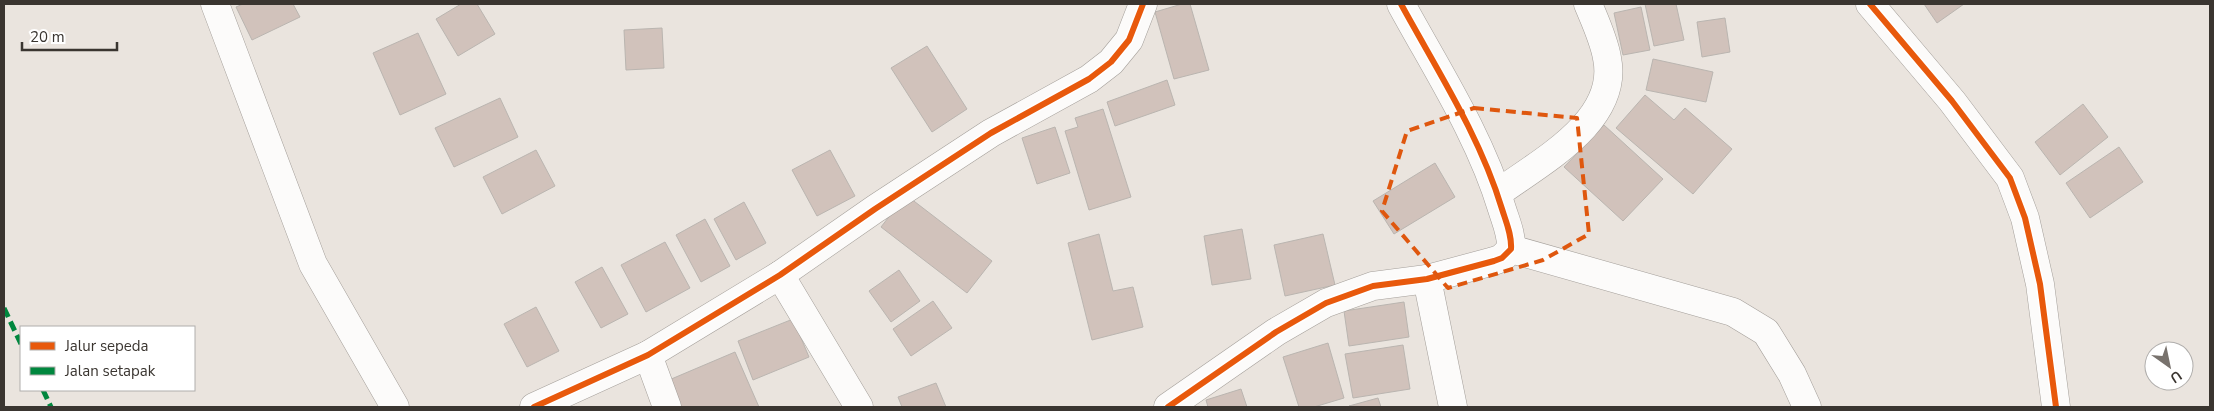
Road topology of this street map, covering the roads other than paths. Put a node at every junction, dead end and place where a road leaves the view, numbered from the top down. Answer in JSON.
{"nodes":[{"id":1,"x":215,"y":4,"type":"edge"},
{"id":2,"x":1143,"y":4,"type":"edge"},
{"id":3,"x":1401,"y":4,"type":"edge"},
{"id":4,"x":1588,"y":4,"type":"edge"},
{"id":5,"x":1870,"y":4,"type":"edge"},
{"id":6,"x":1498,"y":193,"type":"junction"},
{"id":7,"x":1511,"y":249,"type":"junction"},
{"id":8,"x":780,"y":275,"type":"junction"},
{"id":9,"x":1427,"y":279,"type":"junction"},
{"id":10,"x":648,"y":355,"type":"junction"},
{"id":11,"x":395,"y":407,"type":"edge"},
{"id":12,"x":534,"y":407,"type":"edge"},
{"id":13,"x":667,"y":407,"type":"edge"},
{"id":14,"x":858,"y":407,"type":"edge"},
{"id":15,"x":1168,"y":407,"type":"edge"},
{"id":16,"x":1453,"y":407,"type":"edge"},
{"id":17,"x":1807,"y":407,"type":"edge"},
{"id":18,"x":2056,"y":407,"type":"edge"}],
"edges":[{"from":1,"to":11,"type":"street"},
{"from":2,"to":8,"type":"street"},
{"from":3,"to":6,"type":"street"},
{"from":4,"to":6,"type":"street"},
{"from":5,"to":18,"type":"street"},
{"from":6,"to":7,"type":"street"},
{"from":7,"to":9,"type":"street"},
{"from":7,"to":17,"type":"street"},
{"from":8,"to":10,"type":"street"},
{"from":8,"to":14,"type":"street"},
{"from":9,"to":15,"type":"street"},
{"from":9,"to":16,"type":"street"},
{"from":10,"to":12,"type":"street"},
{"from":10,"to":13,"type":"street"}]}
